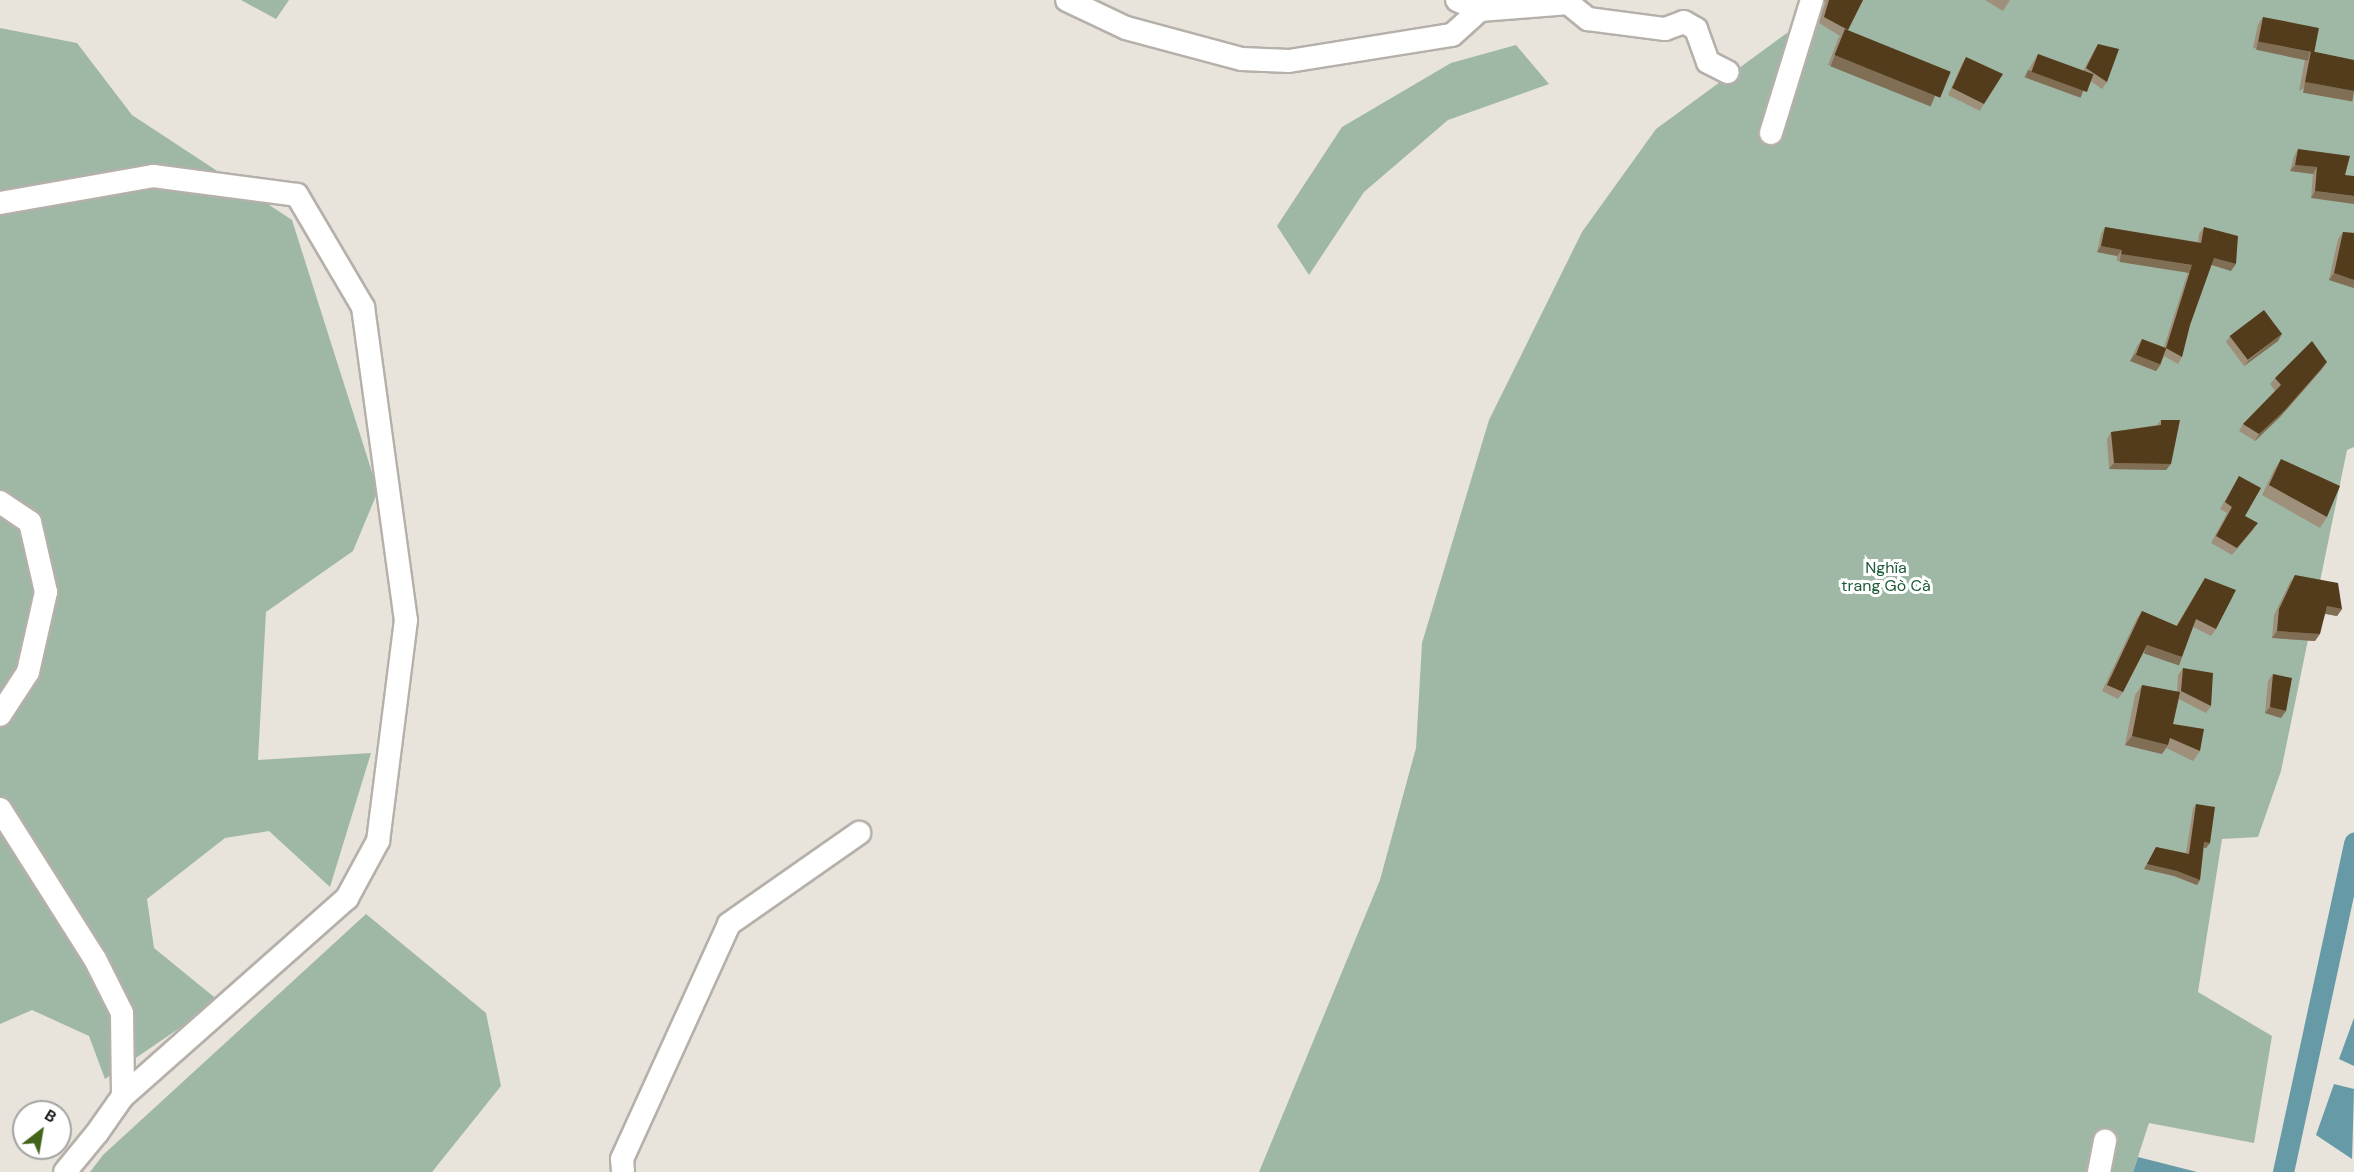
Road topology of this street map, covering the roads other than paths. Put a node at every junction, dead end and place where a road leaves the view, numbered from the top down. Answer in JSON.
{"nodes":[{"id":1,"x":1067,"y":0,"type":"edge"},
{"id":2,"x":1456,"y":0,"type":"edge"},
{"id":3,"x":1812,"y":0,"type":"edge"},
{"id":4,"x":1480,"y":10,"type":"junction"},
{"id":5,"x":1728,"y":72,"type":"dead end"},
{"id":6,"x":1771,"y":133,"type":"dead end"},
{"id":7,"x":0,"y":203,"type":"edge"},
{"id":8,"x":0,"y":502,"type":"edge"},
{"id":9,"x":0,"y":715,"type":"edge"},
{"id":10,"x":0,"y":809,"type":"edge"},
{"id":11,"x":860,"y":833,"type":"dead end"},
{"id":12,"x":123,"y":1096,"type":"junction"},
{"id":13,"x":2105,"y":1142,"type":"dead end"},
{"id":14,"x":65,"y":1172,"type":"edge"},
{"id":15,"x":623,"y":1172,"type":"edge"},
{"id":16,"x":2099,"y":1172,"type":"edge"}],
"edges":[{"from":1,"to":4,"type":"street"},
{"from":2,"to":4,"type":"street"},
{"from":3,"to":6,"type":"street"},
{"from":4,"to":5,"type":"street"},
{"from":7,"to":12,"type":"street"},
{"from":8,"to":9,"type":"street"},
{"from":10,"to":12,"type":"street"},
{"from":11,"to":15,"type":"street"},
{"from":12,"to":14,"type":"street"},
{"from":13,"to":16,"type":"street"}]}
